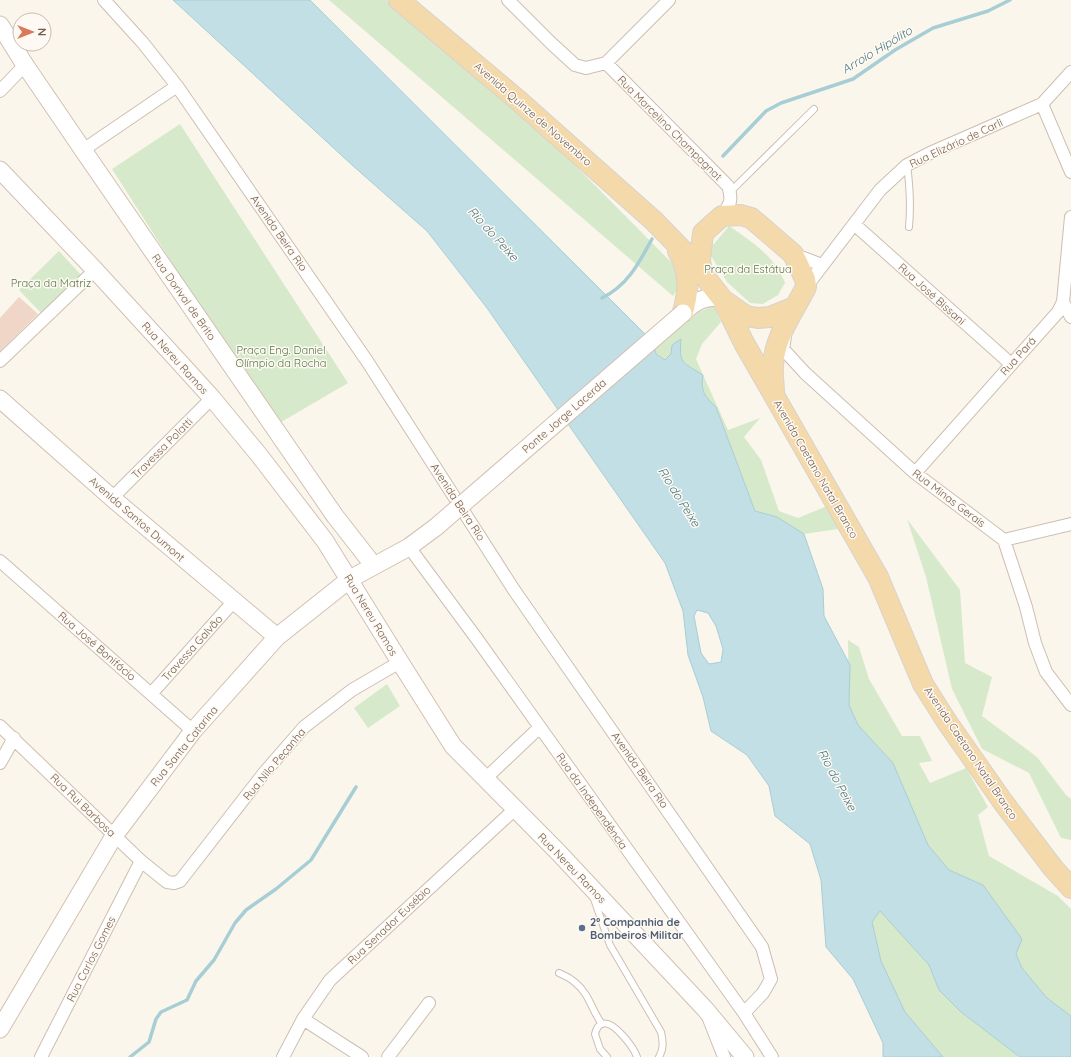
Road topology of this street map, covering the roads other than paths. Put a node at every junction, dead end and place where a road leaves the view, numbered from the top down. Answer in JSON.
{"nodes":[{"id":1,"x":104,"y":0,"type":"edge"},
{"id":2,"x":399,"y":0,"type":"edge"},
{"id":3,"x":508,"y":0,"type":"edge"},
{"id":4,"x":669,"y":0,"type":"edge"},
{"id":5,"x":0,"y":25,"type":"edge"},
{"id":6,"x":606,"y":63,"type":"junction"},
{"id":7,"x":25,"y":65,"type":"junction"},
{"id":8,"x":1071,"y":72,"type":"edge"},
{"id":9,"x":177,"y":86,"type":"junction"},
{"id":10,"x":0,"y":91,"type":"edge"},
{"id":11,"x":1042,"y":104,"type":"junction"},
{"id":12,"x":814,"y":109,"type":"dead end"},
{"id":13,"x":83,"y":150,"type":"junction"},
{"id":14,"x":907,"y":165,"type":"junction"},
{"id":15,"x":0,"y":170,"type":"edge"},
{"id":16,"x":1071,"y":172,"type":"edge"},
{"id":17,"x":730,"y":192,"type":"junction"},
{"id":18,"x":722,"y":216,"type":"junction"},
{"id":19,"x":1071,"y":217,"type":"edge"},
{"id":20,"x":854,"y":224,"type":"junction"},
{"id":21,"x":909,"y":228,"type":"dead end"},
{"id":22,"x":665,"y":231,"type":"junction"},
{"id":23,"x":703,"y":233,"type":"junction"},
{"id":24,"x":793,"y":254,"type":"junction"},
{"id":25,"x":822,"y":265,"type":"junction"},
{"id":26,"x":95,"y":270,"type":"junction"},
{"id":27,"x":702,"y":272,"type":"junction"},
{"id":28,"x":806,"y":287,"type":"junction"},
{"id":29,"x":722,"y":298,"type":"junction"},
{"id":30,"x":1063,"y":302,"type":"junction"},
{"id":31,"x":686,"y":310,"type":"junction"},
{"id":32,"x":791,"y":315,"type":"junction"},
{"id":33,"x":1071,"y":317,"type":"edge"},
{"id":34,"x":0,"y":361,"type":"edge"},
{"id":35,"x":1011,"y":364,"type":"junction"},
{"id":36,"x":774,"y":395,"type":"junction"},
{"id":37,"x":212,"y":398,"type":"junction"},
{"id":38,"x":0,"y":399,"type":"edge"},
{"id":39,"x":914,"y":473,"type":"junction"},
{"id":40,"x":112,"y":498,"type":"junction"},
{"id":41,"x":1071,"y":524,"type":"edge"},
{"id":42,"x":436,"y":527,"type":"joint"},
{"id":43,"x":1004,"y":540,"type":"junction"},
{"id":44,"x":409,"y":547,"type":"junction"},
{"id":45,"x":0,"y":562,"type":"edge"},
{"id":46,"x":374,"y":566,"type":"junction"},
{"id":47,"x":350,"y":579,"type":"junction"},
{"id":48,"x":234,"y":601,"type":"junction"},
{"id":49,"x":277,"y":637,"type":"junction"},
{"id":50,"x":400,"y":662,"type":"junction"},
{"id":51,"x":151,"y":694,"type":"junction"},
{"id":52,"x":1071,"y":705,"type":"edge"},
{"id":53,"x":0,"y":726,"type":"edge"},
{"id":54,"x":540,"y":727,"type":"junction"},
{"id":55,"x":193,"y":731,"type":"junction"},
{"id":56,"x":14,"y":738,"type":"junction"},
{"id":57,"x":0,"y":763,"type":"edge"},
{"id":58,"x":485,"y":779,"type":"junction"},
{"id":59,"x":514,"y":809,"type":"junction"},
{"id":60,"x":114,"y":836,"type":"junction"},
{"id":61,"x":141,"y":861,"type":"junction"},
{"id":62,"x":167,"y":882,"type":"joint"},
{"id":63,"x":590,"y":886,"type":"junction"},
{"id":64,"x":1071,"y":888,"type":"edge"},
{"id":65,"x":559,"y":973,"type":"dead end"},
{"id":66,"x":429,"y":1003,"type":"dead end"},
{"id":67,"x":705,"y":1008,"type":"junction"},
{"id":68,"x":744,"y":1013,"type":"junction"},
{"id":69,"x":303,"y":1019,"type":"junction"},
{"id":70,"x":602,"y":1024,"type":"junction"},
{"id":71,"x":0,"y":1028,"type":"edge"},
{"id":72,"x":41,"y":1057,"type":"edge"},
{"id":73,"x":283,"y":1057,"type":"edge"},
{"id":74,"x":362,"y":1057,"type":"edge"},
{"id":75,"x":388,"y":1057,"type":"edge"},
{"id":76,"x":607,"y":1057,"type":"edge"},
{"id":77,"x":637,"y":1057,"type":"edge"},
{"id":78,"x":659,"y":1057,"type":"edge"},
{"id":79,"x":724,"y":1057,"type":"edge"},
{"id":80,"x":745,"y":1057,"type":"edge"},
{"id":81,"x":772,"y":1057,"type":"edge"}],
"edges":[{"from":1,"to":9,"type":"street","name":"Avenida Beira Rio"},
{"from":2,"to":22,"type":"main road","name":"Avenida Quinze de Novembro"},
{"from":3,"to":6,"type":"street"},
{"from":4,"to":6,"type":"street"},
{"from":5,"to":7,"type":"street","name":"Rua Dorival de Brito"},
{"from":6,"to":17,"type":"street","name":"Rua Marcelino Champagnat"},
{"from":7,"to":10,"type":"street"},
{"from":7,"to":13,"type":"street","name":"Rua Dorival de Brito"},
{"from":8,"to":11,"type":"street","name":"Rua Elizário de Carli"},
{"from":9,"to":13,"type":"street"},
{"from":9,"to":68,"type":"street","name":"Avenida Beira Rio"},
{"from":11,"to":14,"type":"street","name":"Rua Elizário de Carli"},
{"from":11,"to":16,"type":"street"},
{"from":12,"to":17,"type":"lane"},
{"from":13,"to":46,"type":"street","name":"Rua Dorival de Brito"},
{"from":14,"to":20,"type":"street","name":"Rua Elizário de Carli"},
{"from":14,"to":21,"type":"lane"},
{"from":15,"to":26,"type":"street","name":"Rua Nereu Ramos"},
{"from":17,"to":18,"type":"street","name":"Rua Marcelino Champagnat"},
{"from":18,"to":23,"type":"main road"},
{"from":18,"to":24,"type":"main road"},
{"from":19,"to":30,"type":"street","name":"Rua Pará"},
{"from":20,"to":25,"type":"street","name":"Rua Elizário de Carli"},
{"from":20,"to":35,"type":"street","name":"Rua José Bissani"},
{"from":22,"to":23,"type":"main road"},
{"from":22,"to":27,"type":"main road","name":"Avenida Quinze de Novembro"},
{"from":22,"to":31,"type":"main road"},
{"from":23,"to":27,"type":"main road"},
{"from":24,"to":25,"type":"street"},
{"from":24,"to":28,"type":"main road"},
{"from":25,"to":28,"type":"street","name":"Rua Elizário de Carli"},
{"from":26,"to":34,"type":"street"},
{"from":26,"to":37,"type":"street","name":"Rua Nereu Ramos"},
{"from":27,"to":29,"type":"main road"},
{"from":27,"to":31,"type":"street"},
{"from":28,"to":32,"type":"main road"},
{"from":29,"to":31,"type":"street","name":"Ponte Jorge Lacerda"},
{"from":29,"to":32,"type":"main road"},
{"from":29,"to":36,"type":"main road","name":"Avenida Caetano Natal Branco"},
{"from":30,"to":33,"type":"street"},
{"from":30,"to":35,"type":"street","name":"Rua Pará"},
{"from":31,"to":42,"type":"street","name":"Ponte Jorge Lacerda","bridge":true},
{"from":32,"to":36,"type":"main road","name":"Avenida Caetano Natal Branco"},
{"from":32,"to":39,"type":"street","name":"Rua Minas Gerais"},
{"from":35,"to":39,"type":"street","name":"Rua Pará"},
{"from":36,"to":64,"type":"main road","name":"Avenida Caetano Natal Branco"},
{"from":37,"to":40,"type":"street","name":"Travessa Polatti"},
{"from":37,"to":47,"type":"street","name":"Rua Nereu Ramos"},
{"from":38,"to":40,"type":"street","name":"Avenida Santos Dumont"},
{"from":39,"to":43,"type":"street","name":"Rua Minas Gerais"},
{"from":40,"to":48,"type":"street","name":"Avenida Santos Dumont"},
{"from":41,"to":43,"type":"street"},
{"from":42,"to":44,"type":"street","name":"Rua Santa Catarina"},
{"from":43,"to":52,"type":"street"},
{"from":44,"to":46,"type":"street","name":"Rua Santa Catarina"},
{"from":44,"to":54,"type":"street","name":"Rua da Independência"},
{"from":45,"to":51,"type":"street","name":"Rua José Bonifácio"},
{"from":46,"to":47,"type":"street","name":"Rua Santa Catarina"},
{"from":47,"to":49,"type":"street","name":"Rua Santa Catarina"},
{"from":47,"to":50,"type":"street","name":"Rua Nereu Ramos"},
{"from":48,"to":49,"type":"street","name":"Avenida Santos Dumont"},
{"from":48,"to":51,"type":"street","name":"Travessa Galvão"},
{"from":49,"to":55,"type":"street","name":"Rua Santa Catarina"},
{"from":50,"to":58,"type":"street","name":"Rua Nereu Ramos"},
{"from":50,"to":62,"type":"street","name":"Rua Nilo Peçanha"},
{"from":51,"to":55,"type":"street","name":"Rua José Bonifácio"},
{"from":53,"to":56,"type":"street","name":"Rua Rui Barbosa"},
{"from":54,"to":58,"type":"street"},
{"from":54,"to":68,"type":"street","name":"Rua da Independência"},
{"from":55,"to":60,"type":"street","name":"Rua Santa Catarina"},
{"from":56,"to":57,"type":"street"},
{"from":56,"to":60,"type":"street","name":"Rua Rui Barbosa"},
{"from":58,"to":59,"type":"street","name":"Rua Nereu Ramos"},
{"from":59,"to":63,"type":"street","name":"Rua Nereu Ramos"},
{"from":59,"to":69,"type":"street","name":"Rua Senador Eusébio"},
{"from":60,"to":61,"type":"street","name":"Rua Rui Barbosa"},
{"from":60,"to":71,"type":"street","name":"Rua Santa Catarina"},
{"from":61,"to":62,"type":"street","name":"Rua Rui Barbosa"},
{"from":61,"to":72,"type":"street","name":"Rua Carlos Gomes"},
{"from":63,"to":67,"type":"street","name":"Rua Nereu Ramos"},
{"from":63,"to":78,"type":"lane"},
{"from":65,"to":70,"type":"lane"},
{"from":66,"to":75,"type":"street"},
{"from":67,"to":79,"type":"street"},
{"from":67,"to":80,"type":"street","name":"Rua Nereu Ramos"},
{"from":68,"to":81,"type":"street","name":"Rua da Independência"},
{"from":69,"to":73,"type":"street","name":"Rua Senador Eusébio"},
{"from":69,"to":74,"type":"street"},
{"from":70,"to":76,"type":"lane"},
{"from":70,"to":77,"type":"lane"}]}
